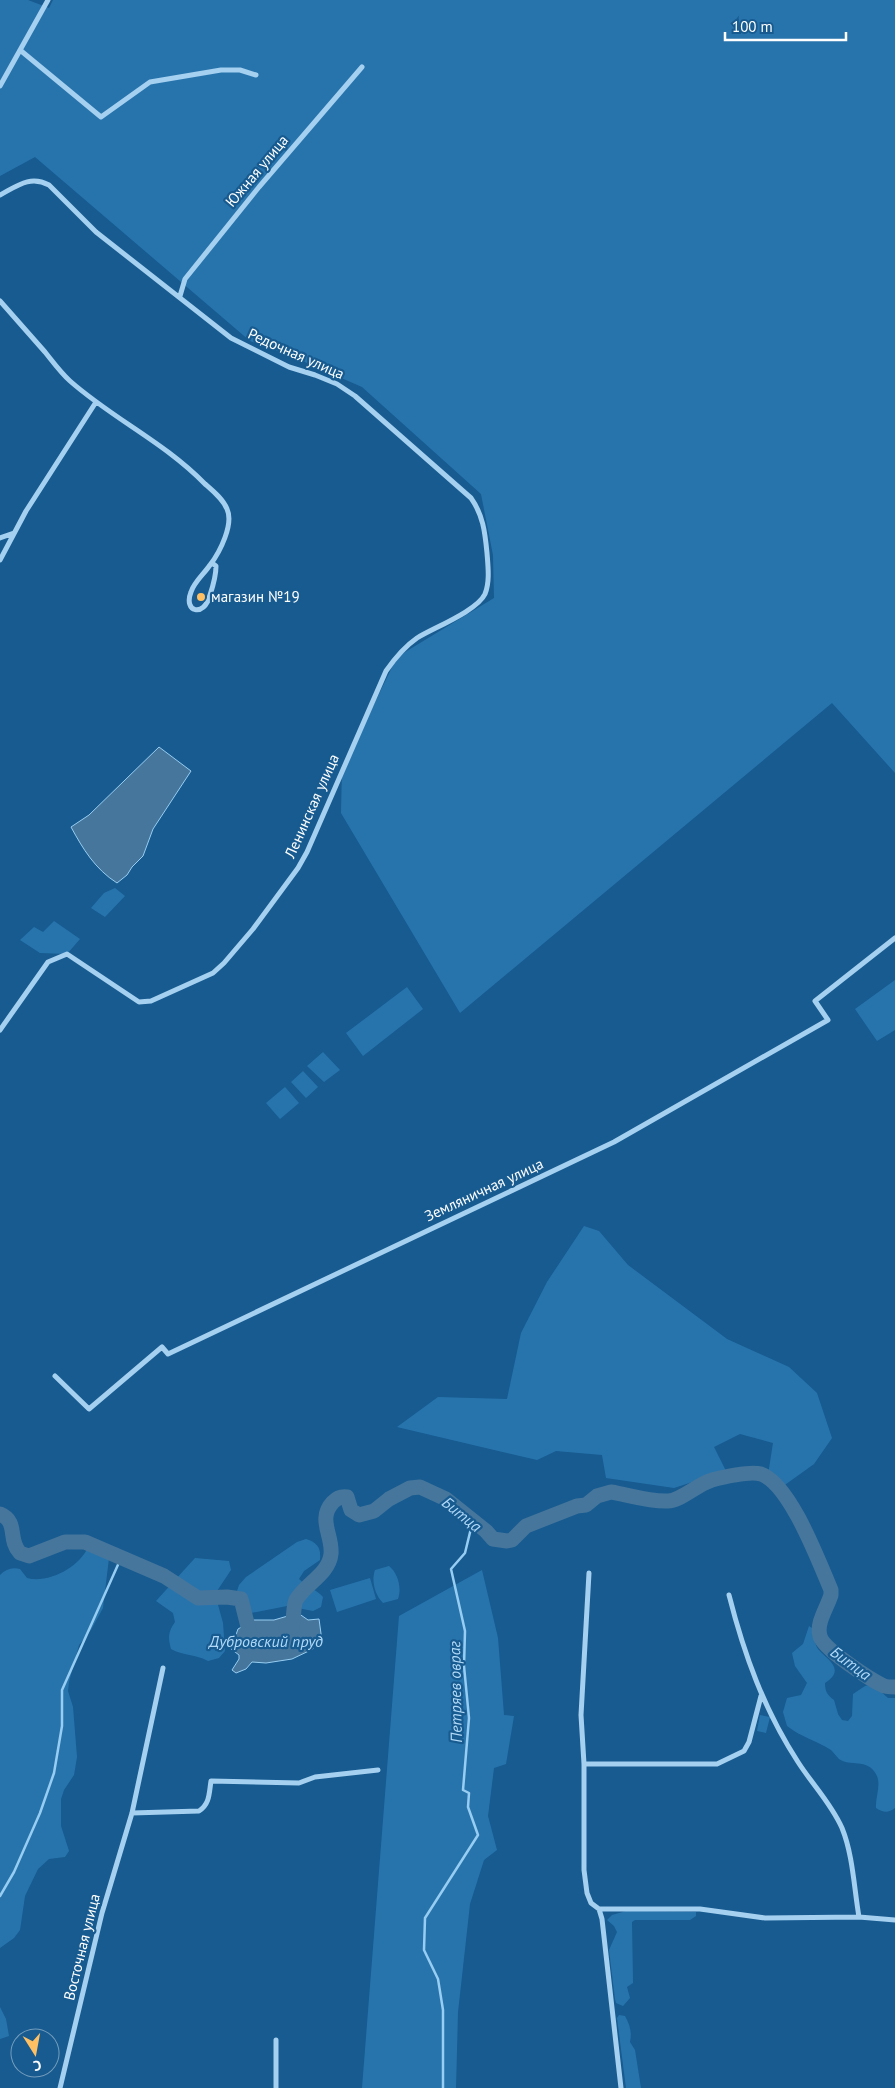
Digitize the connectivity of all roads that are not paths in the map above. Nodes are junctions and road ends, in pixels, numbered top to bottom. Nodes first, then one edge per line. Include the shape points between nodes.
1 (48, 0) edge
2 (20, 50) junction
3 (362, 67) dead end
4 (256, 75) dead end
5 (0, 86) edge
6 (0, 195) edge
7 (180, 296) junction
8 (0, 301) edge
9 (96, 402) junction
10 (14, 533) junction
11 (0, 538) edge
12 (2, 550) edge
13 (0, 560) edge
14 (212, 563) junction
15 (460, 614) joint
16 (895, 938) edge
17 (0, 1030) edge
18 (55, 1376) dead end
19 (589, 1573) dead end
20 (728, 1595) dead end
21 (163, 1668) dead end
22 (761, 1695) junction
23 (584, 1764) junction
24 (378, 1770) dead end
25 (132, 1813) junction
26 (599, 1909) junction
27 (859, 1917) junction
28 (895, 1920) edge
29 (276, 2040) dead end
30 (60, 2088) edge
31 (276, 2088) edge
32 (621, 2088) edge

1 - 2 street
2 - 4 street via 101,117 150,82 221,70 240,70
2 - 5 street
3 - 7 street, Южная улица via 191,271
6 - 7 street, Редочная улица via 28,180 39,180 48,185 96,232
7 - 15 street, Редочная улица via 231,338 289,368 330,381 355,396 471,498 485,529 488,580 484,595 477,604
8 - 9 street via 68,379
9 - 10 street
9 - 14 street via 171,452 221,499 230,521
10 - 11 street
10 - 12 street
12 - 13 street
14 - 14 street via 192,588 188,598 192,609 202,610 210,597 216,573 216,566
15 - 17 street, Ленинская улица via 417,638 399,653 386,671 307,852 224,964 213,973 151,1001 139,1002 67,954 48,962
16 - 18 street, Земляничная улица via 815,1001 828,1020 614,1142 168,1354 162,1347 89,1409
19 - 23 street via 582,1715
20 - 22 street via 741,1644
21 - 25 street, Восточная улица
22 - 23 street via 744,1751 717,1764
22 - 27 street via 798,1762 832,1808 842,1830
23 - 26 street via 584,1870 587,1893 591,1903
24 - 25 street via 315,1777 299,1783 211,1781 206,1807 199,1811
25 - 30 street, Восточная улица via 102,1913
26 - 27 street via 700,1909 765,1918
26 - 32 street
27 - 28 street
29 - 31 street

